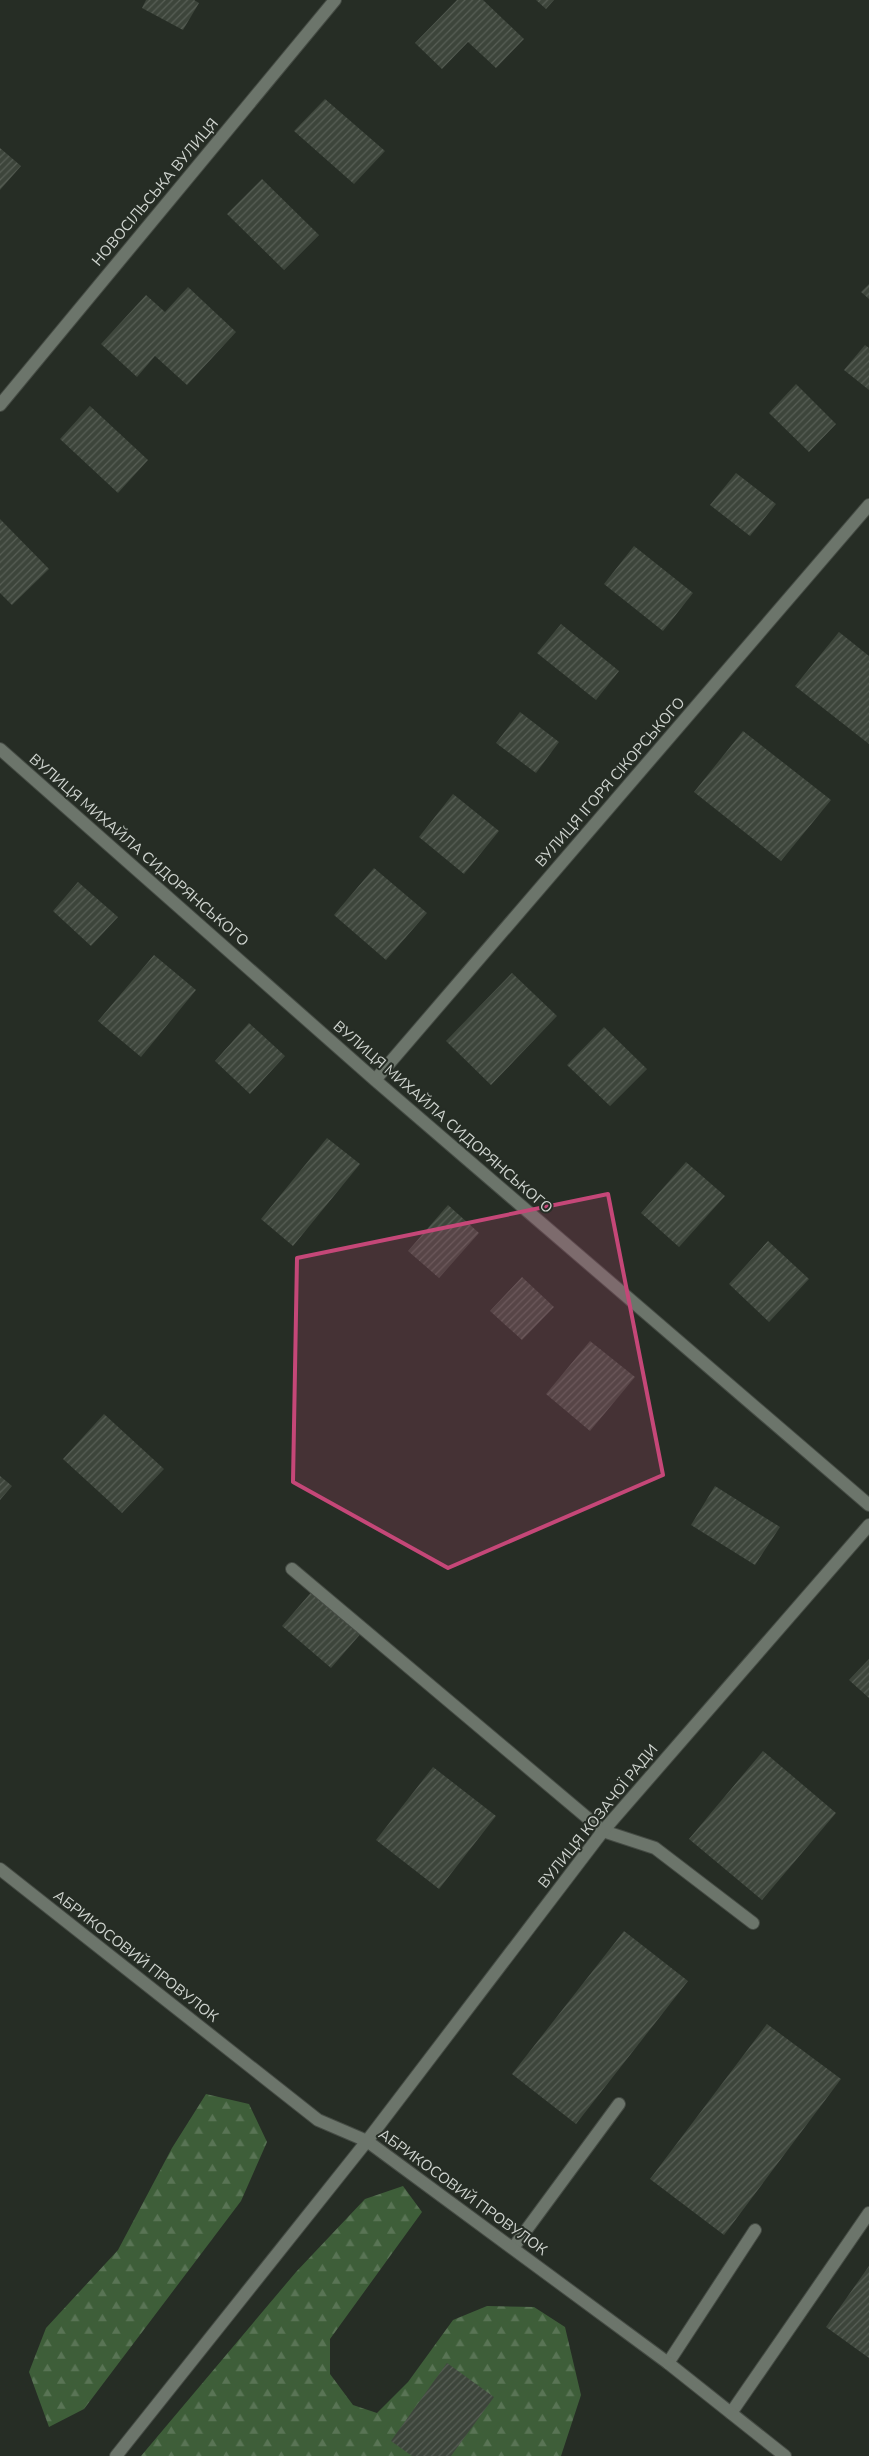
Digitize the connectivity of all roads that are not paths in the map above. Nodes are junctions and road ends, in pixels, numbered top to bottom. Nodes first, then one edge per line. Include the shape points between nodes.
1 (335, 0) edge
2 (0, 405) edge
3 (869, 505) edge
4 (0, 749) edge
5 (375, 1080) junction
6 (869, 1505) edge
7 (869, 1525) edge
8 (292, 1569) dead end
9 (603, 1831) junction
10 (0, 1869) edge
11 (752, 1923) dead end
12 (619, 2104) dead end
13 (367, 2141) junction
14 (869, 2213) edge
15 (755, 2230) dead end
16 (513, 2248) junction
17 (668, 2363) junction
18 (731, 2413) junction
19 (116, 2456) edge
20 (785, 2456) edge

1 - 2 street, НОВОСІЛЬСЬКА ВУЛИЦЯ
3 - 5 street, ВУЛИЦЯ ІГОРЯ СІКОРСЬКОГО
4 - 5 street, ВУЛИЦЯ МИХАЙЛА СИДОРЯНСЬКОГО
5 - 6 street, ВУЛИЦЯ МИХАЙЛА СИДОРЯНСЬКОГО
7 - 9 street, ВУЛИЦЯ КОЗАЧОЇ РАДИ
8 - 9 street
9 - 11 street via 655,1848
9 - 13 street, ВУЛИЦЯ КОЗАЧОЇ РАДИ
10 - 13 street, АБРИКОСОВИЙ ПРОВУЛОК via 318,2120
12 - 16 street
13 - 16 street, АБРИКОСОВИЙ ПРОВУЛОК
13 - 19 street, ВУЛИЦЯ КОЗАЧОЇ РАДИ
14 - 18 street
15 - 17 street
16 - 17 street, АБРИКОСОВИЙ ПРОВУЛОК
17 - 18 street, АБРИКОСОВИЙ ПРОВУЛОК
18 - 20 street, АБРИКОСОВИЙ ПРОВУЛОК

